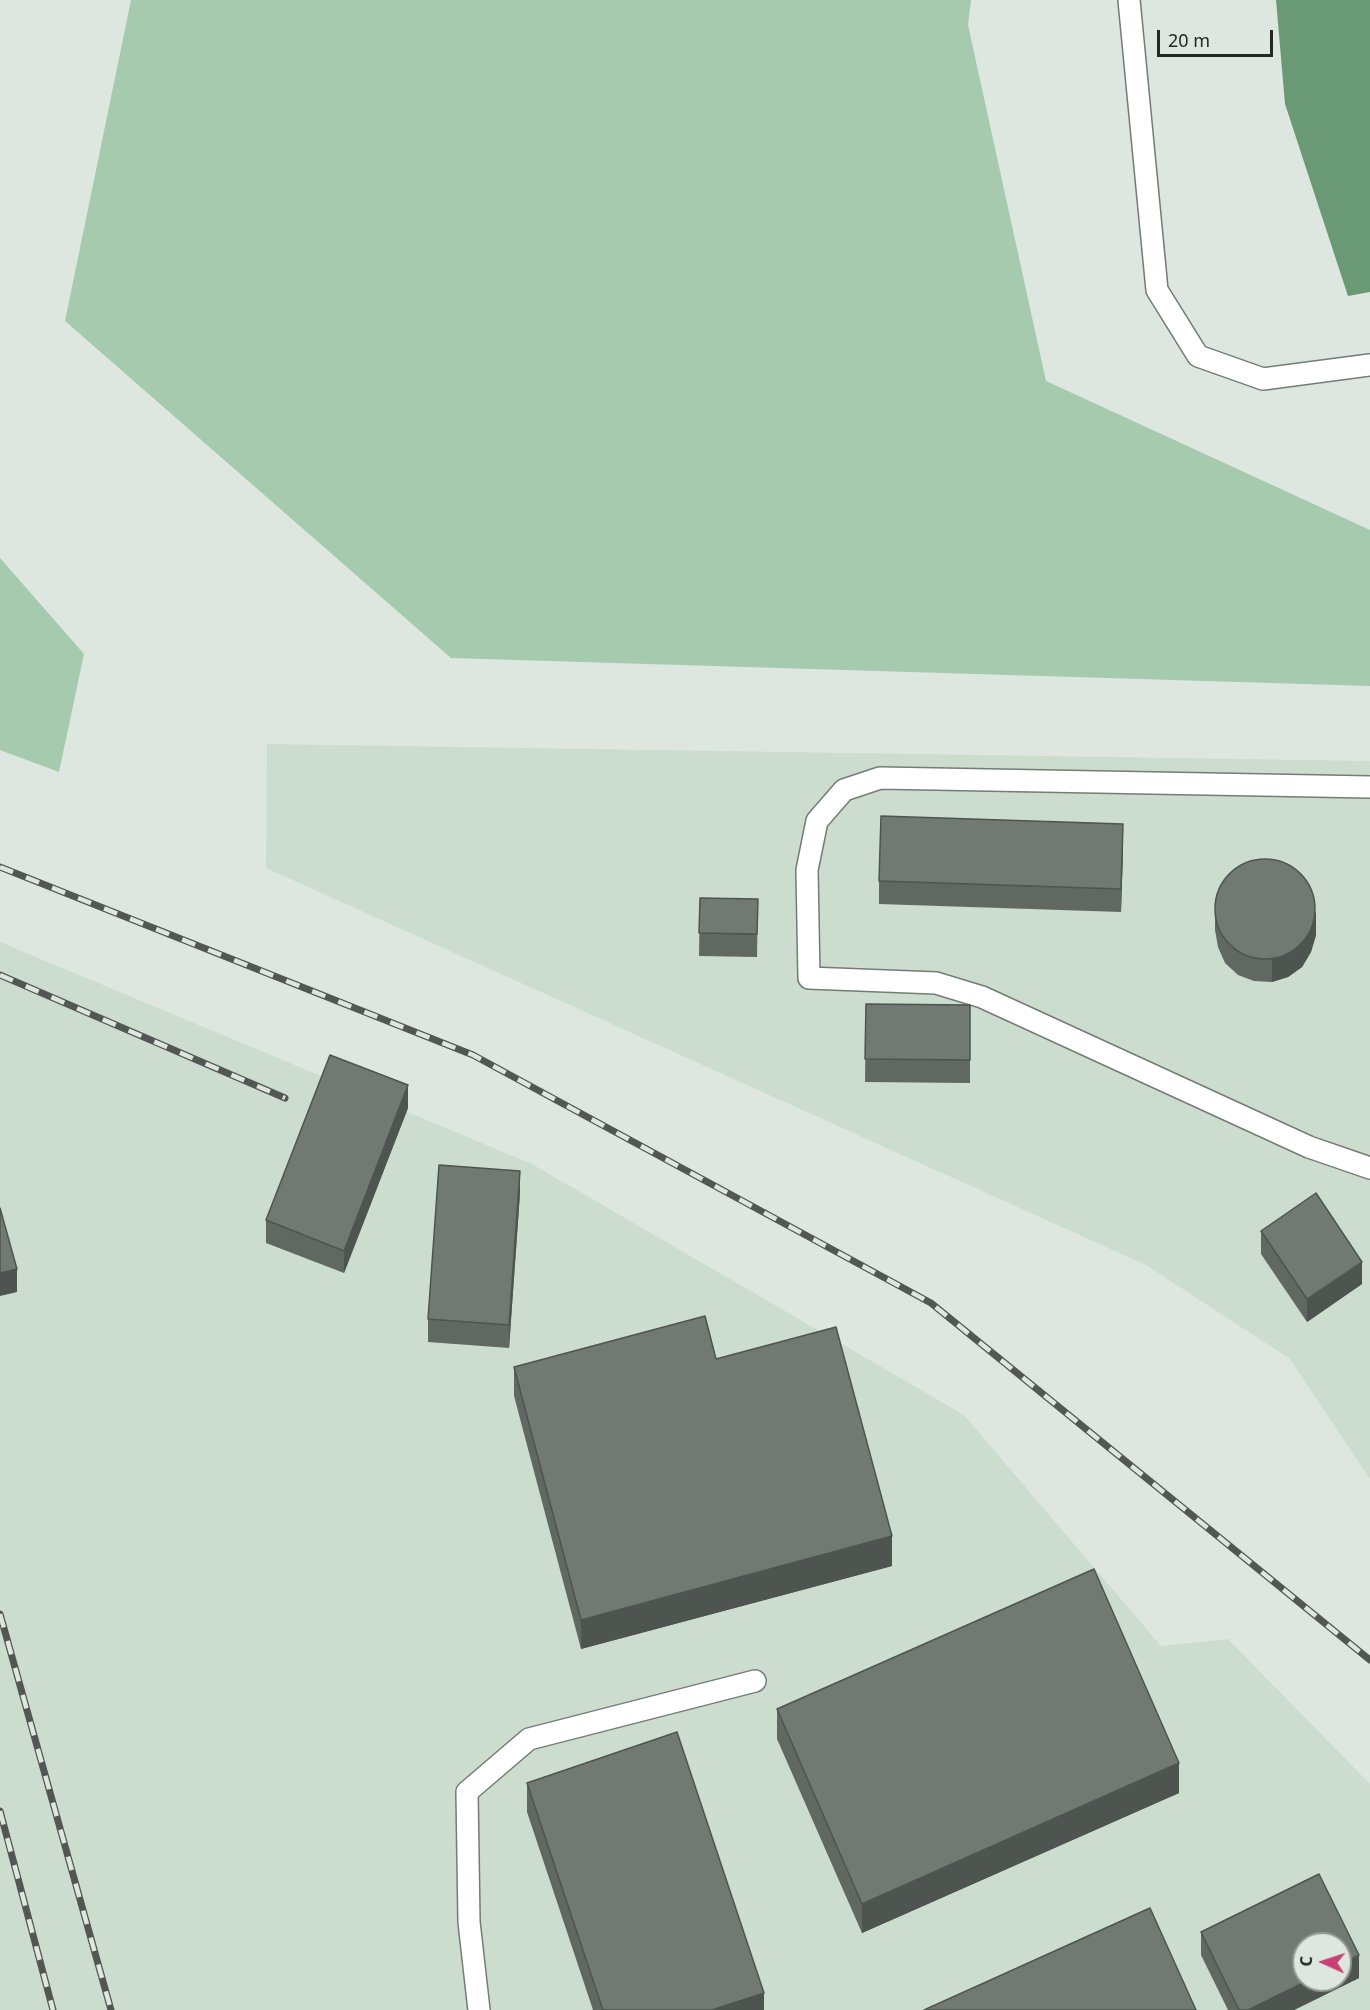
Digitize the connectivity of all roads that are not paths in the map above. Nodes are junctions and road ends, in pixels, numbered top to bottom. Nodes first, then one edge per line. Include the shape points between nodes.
1 (1129, 0) edge
2 (1370, 365) edge
3 (1370, 787) edge
4 (1370, 1168) edge
5 (754, 1681) dead end
6 (479, 2010) edge

1 - 2 lane via 1157,290 1198,357 1263,379
3 - 4 lane via 880,778 844,790 817,822 807,870 809,978 936,983 982,997 1309,1147
5 - 6 lane via 529,1739 467,1792 470,1922

